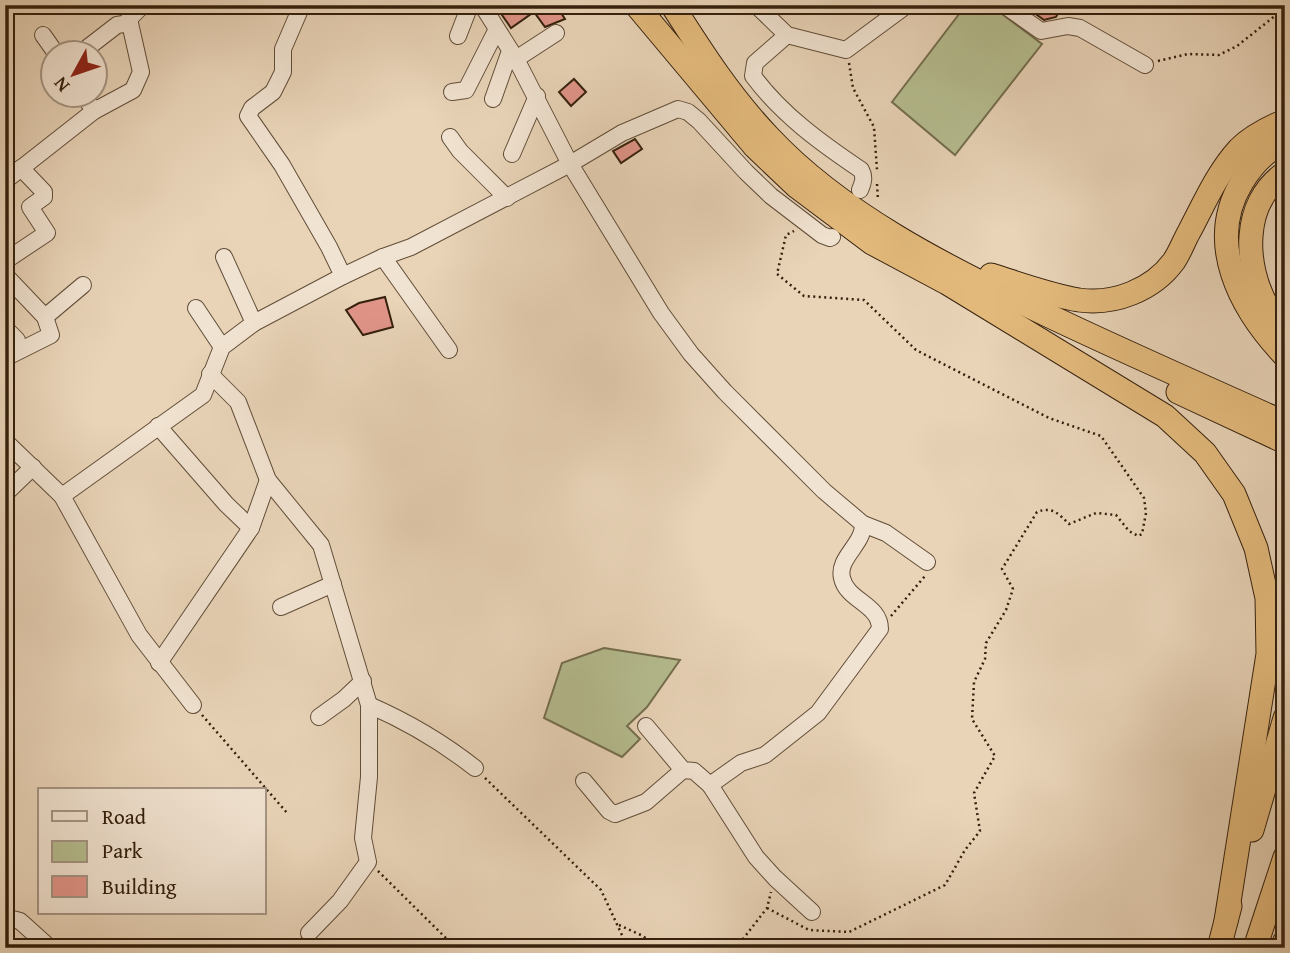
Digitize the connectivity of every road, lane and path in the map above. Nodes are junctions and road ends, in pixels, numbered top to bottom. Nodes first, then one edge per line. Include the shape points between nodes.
1 (143, 5) edge
2 (302, 5) edge
3 (470, 5) edge
4 (482, 5) edge
5 (636, 5) edge
6 (672, 5) edge
7 (756, 5) edge
8 (906, 5) edge
9 (1004, 5) edge
10 (1285, 8) edge
11 (130, 23) junction
12 (496, 31) junction
13 (556, 33) dead end
14 (43, 35) dead end
15 (787, 35) junction
16 (458, 36) dead end
17 (45, 38) edge
18 (100, 38) edge
19 (846, 50) junction
20 (513, 55) junction
21 (1145, 65) joint
22 (452, 92) dead end
23 (537, 96) junction
24 (492, 99) dead end
25 (91, 108) edge
26 (93, 111) junction
27 (1285, 121) edge
28 (450, 137) dead end
29 (1285, 142) edge
30 (512, 154) dead end
31 (570, 164) junction
32 (21, 168) junction
33 (1285, 173) edge
34 (5, 181) edge
35 (860, 190) dead end
36 (507, 198) junction
37 (878, 200) dead end
38 (796, 230) dead end
39 (832, 236) dead end
40 (224, 257) dead end
41 (383, 257) junction
42 (931, 257) junction
43 (5, 261) edge
44 (5, 275) edge
45 (343, 276) junction
46 (947, 283) junction
47 (83, 285) dead end
48 (196, 308) dead end
49 (45, 317) junction
50 (254, 323) junction
51 (5, 328) edge
52 (1285, 330) edge
53 (17, 340) dead end
54 (222, 347) junction
55 (449, 350) dead end
56 (1285, 356) edge
57 (5, 358) edge
58 (210, 374) junction
59 (1285, 423) edge
60 (158, 426) junction
61 (5, 440) edge
62 (1285, 442) edge
63 (33, 467) junction
64 (268, 480) junction
65 (5, 494) edge
66 (62, 496) junction
67 (863, 524) junction
68 (251, 528) junction
69 (927, 562) joint
70 (333, 584) junction
71 (281, 607) dead end
72 (880, 629) junction
73 (159, 663) junction
74 (363, 681) junction
75 (193, 705) joint
76 (369, 705) junction
77 (319, 717) dead end
78 (1285, 718) edge
79 (646, 726) dead end
80 (475, 768) joint
81 (683, 770) junction
82 (584, 781) dead end
83 (710, 785) junction
84 (265, 788) edge
85 (266, 789) edge
86 (288, 814) dead end
87 (1285, 857) edge
88 (368, 862) junction
89 (775, 878) junction
90 (768, 908) junction
91 (812, 912) dead end
92 (5, 917) edge
93 (1226, 921) junction
94 (618, 925) junction
95 (309, 933) dead end
96 (1285, 941) edge
97 (50, 948) edge
98 (456, 948) edge
99 (628, 948) edge
100 (658, 948) edge
101 (736, 948) edge
102 (1219, 948) edge
103 (1255, 948) edge
104 (1282, 948) edge

1 - 11 street
2 - 45 street via 283,49 283,72 273,92 251,108 248,116 282,165
3 - 16 street
4 - 12 street
5 - 46 highway via 755,147 796,186 872,243
6 - 42 highway via 725,87 770,139 814,179
7 - 15 street
8 - 19 street
9 - 21 street via 1041,31 1080,28
10 - 21 path via 1219,55 1188,54
11 - 18 street via 117,25
11 - 26 street via 141,72 138,82 123,97
12 - 20 street
12 - 22 street via 466,90
13 - 20 street
14 - 17 street
15 - 19 street
15 - 35 street via 755,63 753,76 771,99 817,140 860,170
19 - 37 path via 853,88 874,127
20 - 23 street
20 - 24 street
23 - 30 street
23 - 31 street
25 - 26 street
26 - 32 street
27 - 42 highway via 1266,128 1240,148 1216,180 1174,261 1152,283 1132,293 1110,300 1081,300
28 - 36 street
29 - 56 highway via 1252,166 1234,195 1226,229 1228,263 1238,292
31 - 36 street
31 - 39 street via 622,133 678,109 688,112 771,196 822,235
31 - 67 street via 691,354 824,491
32 - 34 street
32 - 43 street via 44,192 30,207 47,233
33 - 52 highway via 1259,202 1250,233 1252,271 1268,308
36 - 41 street
38 - 90 path via 786,235 777,274 804,296 864,300 916,350 1049,418 1101,436 1144,498 1146,513 1138,536 1116,515 1097,513 1069,524 1054,510 1037,512 1002,569 1013,589 986,643 985,659 974,682 972,719 995,756 974,793 980,831 945,884 849,932 809,930
40 - 50 street
41 - 45 street
41 - 55 street
42 - 59 highway
44 - 49 street
45 - 50 street
46 - 62 highway
46 - 93 highway via 1166,416 1205,453 1234,495 1256,548 1267,598 1268,654
47 - 49 street
48 - 54 street
49 - 57 street via 51,335
50 - 54 street
51 - 53 street
54 - 58 street
58 - 60 street via 203,395
58 - 64 street via 238,402
60 - 66 street
60 - 68 street
61 - 63 street
63 - 65 street
63 - 66 street
64 - 68 street
64 - 70 street via 321,545
66 - 73 street
67 - 69 street via 886,533
67 - 72 street via 864,533 842,568 841,578 876,614
68 - 73 street
69 - 72 path via 930,568 924,578
70 - 71 street
70 - 74 street
72 - 83 street via 818,713 765,755 741,764
73 - 75 street
74 - 76 street
74 - 77 street
75 - 84 path
76 - 80 street via 407,722
76 - 88 street via 363,838
78 - 93 highway
79 - 81 street
80 - 94 path via 601,890
81 - 82 street via 646,802 615,814
81 - 83 street via 694,771
83 - 89 street via 756,857
85 - 86 path
87 - 103 highway
88 - 95 street
88 - 98 path
89 - 90 path
89 - 91 street
90 - 101 path
92 - 97 street via 20,921
93 - 102 highway
94 - 99 path
94 - 100 path
96 - 104 highway

